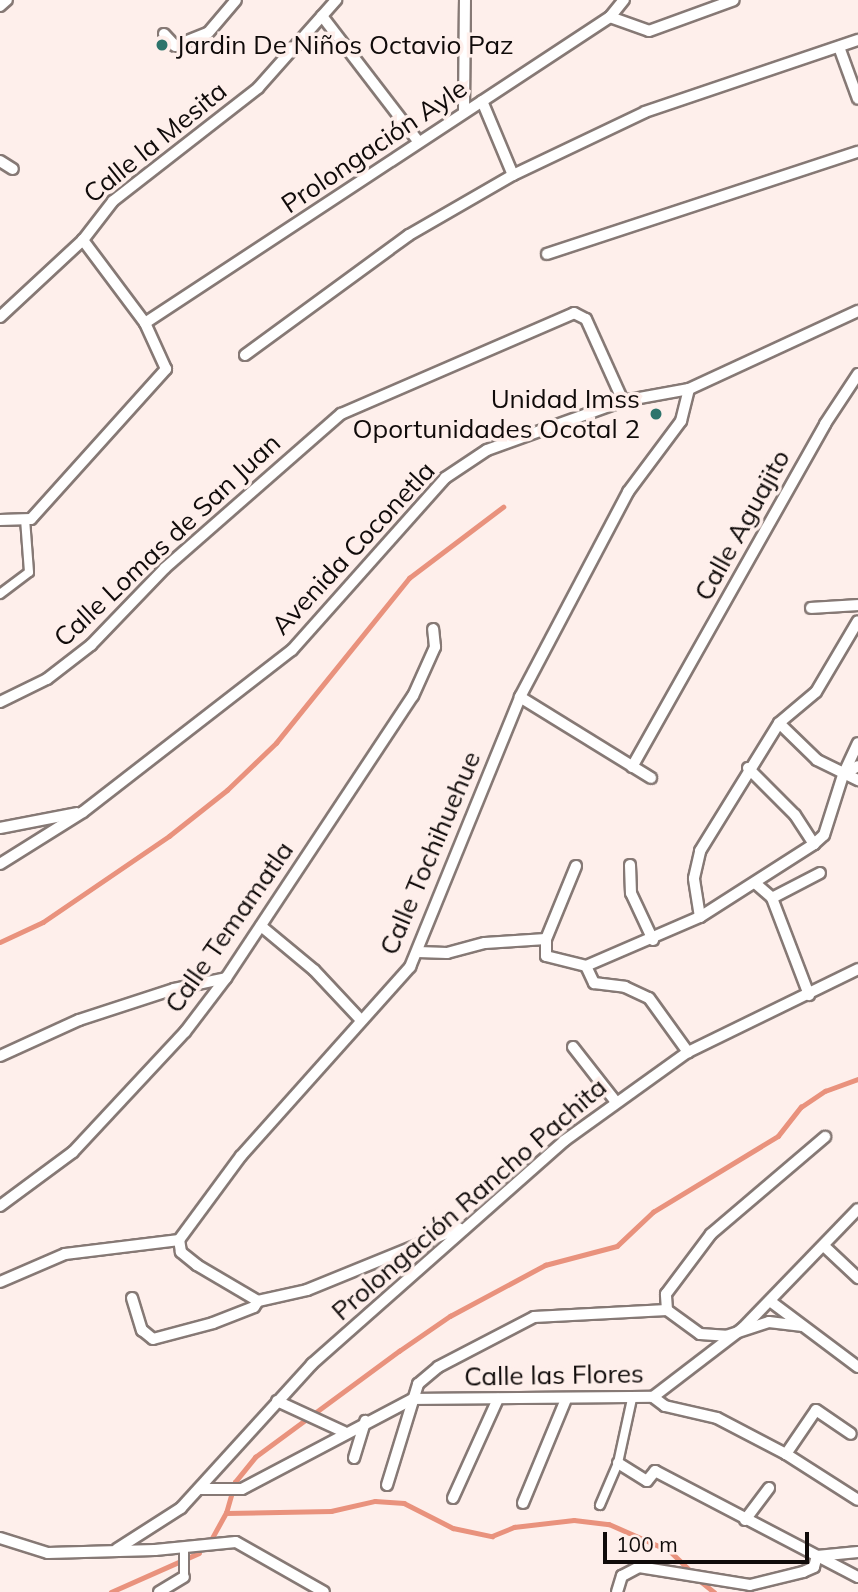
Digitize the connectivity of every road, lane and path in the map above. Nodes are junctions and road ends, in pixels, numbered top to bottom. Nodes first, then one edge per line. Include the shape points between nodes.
1 (7, 0) edge
2 (236, 0) edge
3 (336, 0) edge
4 (465, 0) edge
5 (624, 0) edge
6 (734, 0) edge
7 (0, 6) edge
8 (322, 16) junction
9 (610, 17) junction
10 (164, 34) dead end
11 (858, 40) edge
12 (839, 47) junction
13 (858, 99) edge
14 (482, 101) junction
15 (464, 111) junction
16 (418, 141) junction
17 (858, 152) edge
18 (0, 161) edge
19 (13, 169) dead end
20 (513, 174) junction
21 (83, 240) junction
22 (547, 254) dead end
23 (858, 311) edge
24 (0, 317) edge
25 (145, 323) junction
26 (245, 355) dead end
27 (858, 374) edge
28 (690, 389) junction
29 (623, 401) junction
30 (25, 519) junction
31 (0, 520) edge
32 (0, 594) edge
33 (858, 605) edge
34 (811, 608) dead end
35 (858, 621) edge
36 (433, 629) dead end
37 (520, 697) junction
38 (0, 702) edge
39 (779, 723) junction
40 (858, 743) edge
41 (858, 765) edge
42 (632, 767) junction
43 (748, 768) junction
44 (843, 775) junction
45 (651, 778) dead end
46 (858, 780) edge
47 (83, 812) junction
48 (0, 828) edge
49 (814, 844) junction
50 (0, 864) edge
51 (630, 865) dead end
52 (576, 866) dead end
53 (820, 873) dead end
54 (755, 883) junction
55 (772, 898) junction
56 (700, 917) junction
57 (261, 926) junction
58 (546, 939) junction
59 (653, 940) junction
60 (418, 952) junction
61 (586, 967) junction
62 (858, 969) edge
63 (226, 978) junction
64 (809, 995) junction
65 (361, 1020) junction
66 (573, 1047) dead end
67 (688, 1052) junction
68 (0, 1056) edge
69 (616, 1102) junction
70 (825, 1136) dead end
71 (0, 1206) edge
72 (858, 1209) edge
73 (463, 1226) junction
74 (179, 1240) junction
75 (824, 1246) junction
76 (858, 1278) edge
77 (0, 1282) edge
78 (132, 1298) dead end
79 (258, 1301) junction
80 (770, 1301) junction
81 (667, 1310) junction
82 (801, 1326) junction
83 (743, 1328) junction
84 (858, 1367) edge
85 (653, 1397) junction
86 (413, 1399) junction
87 (498, 1399) junction
88 (566, 1399) junction
89 (632, 1399) junction
90 (278, 1401) junction
91 (365, 1421) junction
92 (344, 1432) junction
93 (851, 1434) dead end
94 (786, 1454) junction
95 (354, 1458) dead end
96 (618, 1463) junction
97 (387, 1485) dead end
98 (769, 1488) dead end
99 (199, 1489) junction
100 (453, 1498) dead end
101 (858, 1500) edge
102 (523, 1503) dead end
103 (600, 1505) dead end
104 (745, 1520) junction
105 (0, 1538) edge
106 (184, 1548) junction
107 (117, 1549) junction
108 (858, 1552) edge
109 (817, 1556) junction
110 (184, 1577) joint
111 (858, 1577) edge
112 (159, 1592) edge
113 (324, 1592) edge
114 (617, 1592) edge

1 - 7 street
2 - 10 street via 208,33 175,47
3 - 8 street, Calle la Mesita
4 - 15 street
5 - 9 street, Prolongación Ayle
6 - 9 street via 649,31
8 - 16 street
8 - 21 street, Calle la Mesita via 258,88 113,201
9 - 14 street, Prolongación Ayle
11 - 12 street
12 - 13 street
12 - 20 street via 645,112
14 - 15 street, Prolongación Ayle
14 - 20 street
15 - 16 street, Prolongación Ayle
16 - 25 street, Prolongación Ayle
17 - 22 street
18 - 19 street
20 - 26 street via 409,235
21 - 24 street, Calle la Mesita
21 - 25 street
23 - 28 street, Avenida Coconetla
25 - 30 street via 166,369 56,495
27 - 42 street, Calle Aguajito via 825,424
28 - 29 street, Avenida Coconetla
28 - 37 street, Calle Tochihuehue via 681,421 628,492
29 - 38 street, Calle Lomas de San Juan via 586,319 574,313 341,414 165,568 91,645 47,679
29 - 47 street, Avenida Coconetla via 487,450 445,478 292,650
30 - 31 street
30 - 32 street via 29,572
33 - 34 street
35 - 39 street via 816,692
36 - 57 street, Calle Temamatla via 435,647 413,696
37 - 42 street
37 - 60 street, Calle Tochihuehue
39 - 43 street
39 - 44 street via 806,751
40 - 44 street
41 - 44 street
42 - 45 street
43 - 49 street via 795,815
43 - 56 street via 700,851 694,878
44 - 46 street
44 - 49 street via 824,835
47 - 48 street
47 - 50 street, Avenida Coconetla
49 - 54 street
51 - 59 street via 631,893
52 - 58 street
53 - 55 street
54 - 55 street
54 - 56 street
55 - 64 street
56 - 59 street
57 - 63 street, Calle Temamatla
57 - 65 street via 314,970
58 - 60 street via 485,943 447,953
58 - 61 street via 546,956
59 - 61 street
60 - 65 street, Calle Tochihuehue via 410,967
61 - 67 street via 594,983 625,987 649,998
62 - 64 street, Prolongación Rancho Pachita
63 - 68 street via 174,989 79,1020
63 - 71 street, Calle Temamatla via 185,1032 73,1152
64 - 67 street, Prolongación Rancho Pachita
65 - 74 street, Calle Tochihuehue via 241,1156
66 - 69 street
67 - 69 street, Prolongación Rancho Pachita
69 - 73 street, Prolongación Rancho Pachita
70 - 81 street via 711,1234 666,1294
72 - 75 street, Calle las Flores
73 - 79 street via 307,1290
73 - 90 street, Prolongación Rancho Pachita
74 - 77 street via 65,1254
74 - 79 street via 181,1252 197,1265
75 - 76 street
75 - 80 street, Calle las Flores
78 - 79 street via 142,1330 153,1339 213,1323 254,1307
80 - 82 street
80 - 83 street, Calle las Flores
81 - 83 street via 700,1334 726,1336
81 - 86 street via 534,1317 438,1367 418,1384
82 - 83 street via 769,1322
82 - 84 street
83 - 85 street, Calle las Flores
85 - 89 street, Calle las Flores
85 - 94 street via 666,1406 717,1418
86 - 87 street, Calle las Flores
86 - 91 street, Calle las Flores
86 - 97 street
87 - 88 street, Calle las Flores
87 - 100 street
88 - 89 street, Calle las Flores
88 - 102 street
89 - 96 street
90 - 92 street
90 - 99 street, Prolongación Rancho Pachita
91 - 92 street, Calle las Flores
91 - 95 street
92 - 99 street, Calle las Flores via 332,1443 263,1474 242,1489
93 - 94 street via 816,1409
94 - 101 street
96 - 103 street
96 - 104 street via 648,1481 655,1471
98 - 104 street
99 - 107 street, Prolongación Rancho Pachita via 165,1522
104 - 109 street
105 - 107 street via 48,1553
106 - 107 street
106 - 110 street
106 - 113 street via 236,1542
108 - 109 street
109 - 111 street
109 - 114 street via 814,1567 750,1585 639,1567 622,1576
110 - 112 street

